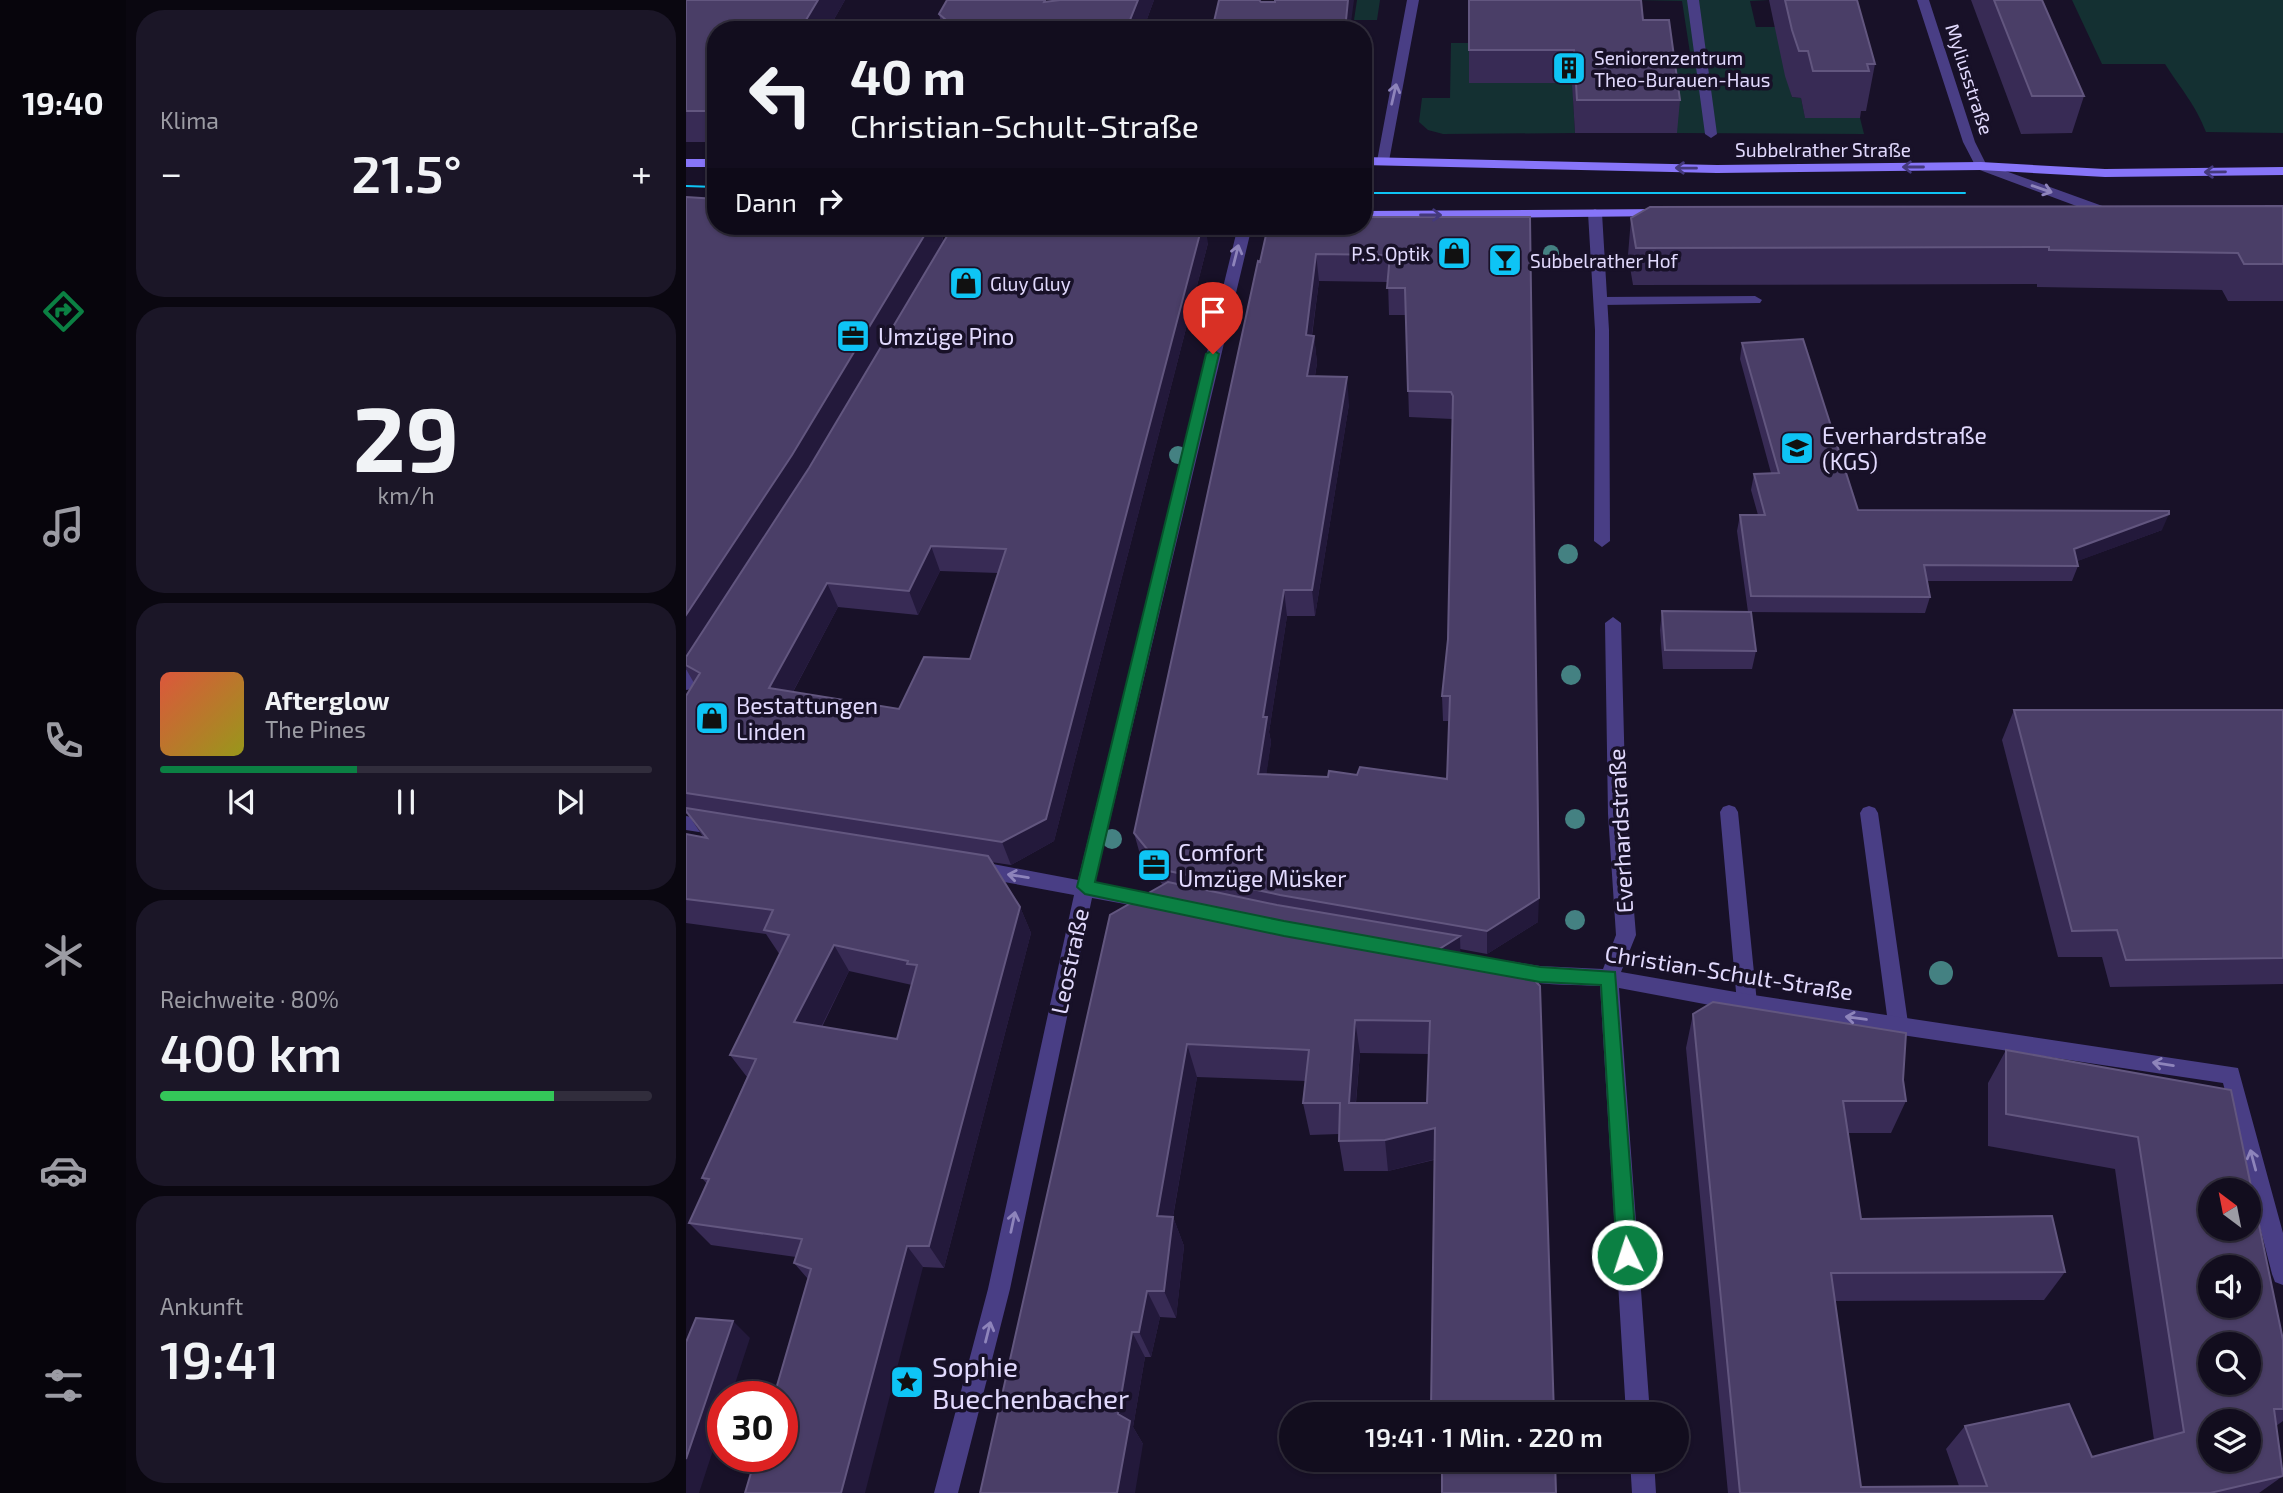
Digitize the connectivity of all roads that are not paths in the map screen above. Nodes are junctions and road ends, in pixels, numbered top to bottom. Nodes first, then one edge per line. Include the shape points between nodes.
1 (1413, 0) edge
2 (1693, 0) edge
3 (1923, 0) edge
4 (1711, 134) dead end
5 (1372, 161) edge
6 (1382, 162) junction
7 (686, 163) edge
8 (707, 163) edge
9 (1982, 166) junction
10 (2283, 171) edge
11 (2065, 211) edge
12 (2110, 211) joint
13 (1595, 213) junction
14 (1679, 213) edge
15 (1372, 215) edge
16 (1243, 235) edge
17 (1755, 300) dead end
18 (1601, 302) junction
19 (1602, 541) dead end
20 (1613, 622) dead end
21 (714, 640) edge
22 (686, 684) edge
23 (1729, 812) dead end
24 (1869, 813) dead end
25 (686, 823) edge
26 (738, 831) edge
27 (963, 867) edge
28 (1085, 887) junction
29 (1178, 906) edge
30 (1486, 965) edge
31 (1609, 978) junction
32 (1747, 1003) junction
33 (1898, 1023) junction
34 (2283, 1274) edge
35 (1637, 1402) edge
36 (1643, 1472) edge
37 (946, 1493) edge
38 (1644, 1493) edge

6 -> 1 street
2 - 4 street
3 - 9 street, Myliusstraße via 1969,142
5 - 6 main road, Subbelrather Straße
9 -> 6 main road, Subbelrather Straße via 1717,169
7 - 8 main road
10 -> 9 main road, Subbelrather Straße via 2105,173
9 -> 12 street, Myliusstraße
11 - 12 main road
13 - 14 main road
15 -> 13 main road
13 - 18 street
28 -> 16 street, Leostraße
17 - 18 street
18 - 19 street
20 - 31 street, Everhardstraße via 1617,814 1626,935
21 - 22 street
23 - 32 street
24 - 33 street
25 - 26 street
28 -> 27 street
28 - 29 street
37 -> 28 street, Leostraße via 999,1289
30 - 31 street, Christian-Schult-Straße
31 - 32 street, Christian-Schult-Straße
31 - 35 street, Everhardstraße
33 -> 32 street, Christian-Schult-Straße
34 -> 33 street, Christian-Schult-Straße via 2231,1075
36 - 38 street

